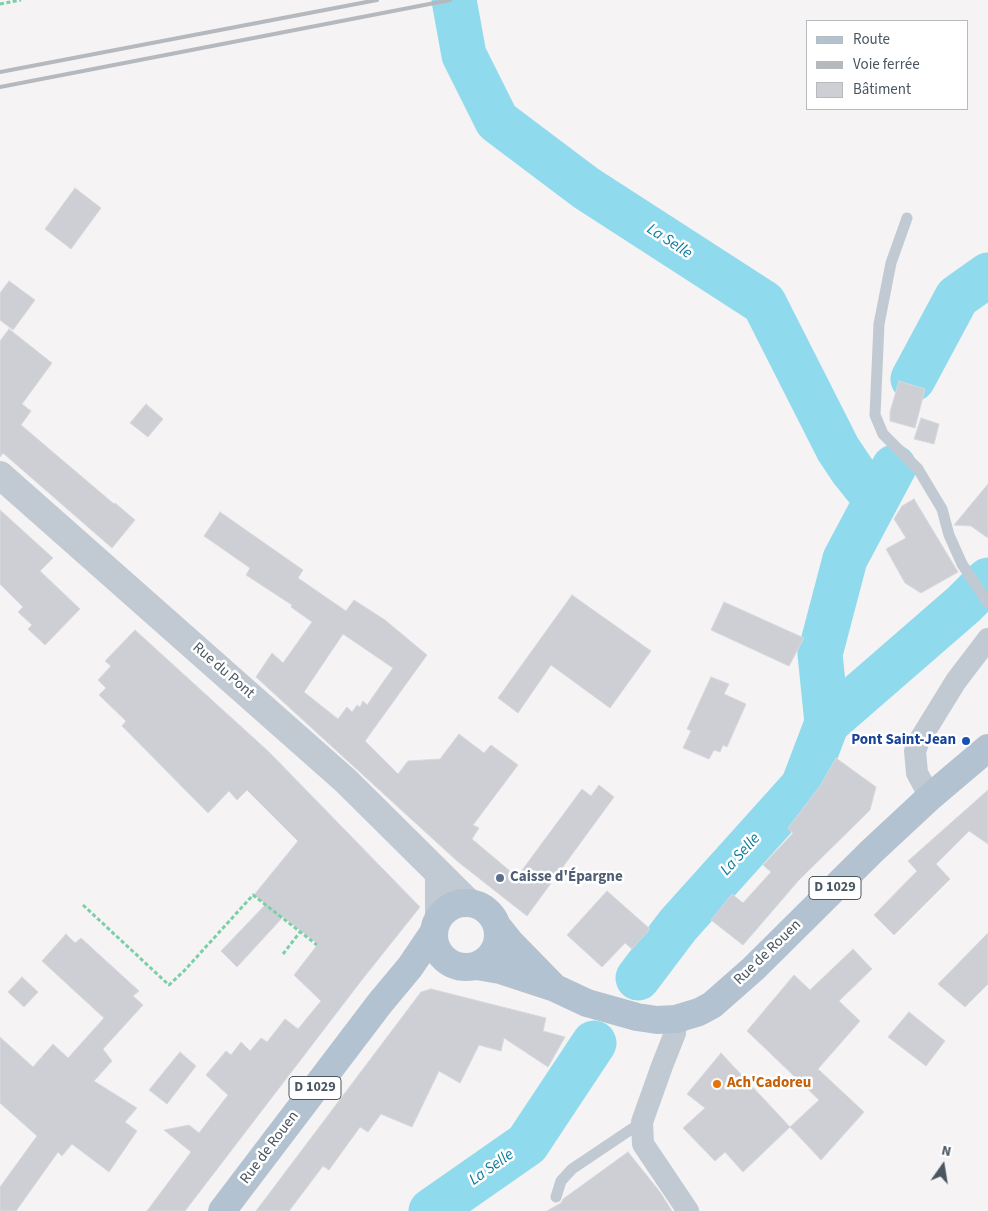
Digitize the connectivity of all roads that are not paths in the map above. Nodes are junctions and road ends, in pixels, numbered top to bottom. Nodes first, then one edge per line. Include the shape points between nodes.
1 (907, 218) dead end
2 (0, 475) edge
3 (987, 601) edge
4 (988, 639) edge
5 (988, 748) edge
6 (930, 797) junction
7 (439, 874) junction
8 (468, 902) junction
9 (436, 925) junction
10 (498, 928) junction
11 (464, 965) junction
12 (410, 967) junction
13 (555, 988) junction
14 (676, 1019) junction
15 (642, 1122) junction
16 (556, 1197) dead end
17 (222, 1211) edge
18 (688, 1211) edge

1 - 3 lane via 891,263 879,324 875,415 882,434 918,469 942,509 962,564
2 - 7 street, Rue du Pont via 346,781
4 - 6 street via 956,681 915,751 917,773
5 - 6 main road, Rue de Rouen / D 1029
6 - 14 main road, Rue de Rouen / D 1029 via 732,988 712,1005
7 - 8 street, Rue du Pont
7 - 9 street
8 - 9 main road via 447,908
8 - 10 main road via 487,910
9 - 11 main road via 435,946 441,957
9 - 12 main road, D 1029
10 - 11 main road via 497,946 492,954
10 - 13 main road, D 1029
11 - 12 main road, D 1029
11 - 13 main road, D 1029 via 500,970
12 - 17 main road, Rue de Rouen / D 1029
13 - 14 main road, Rue de Rouen / D 1029 via 611,1011 657,1020
14 - 15 street via 675,1033
15 - 16 lane via 572,1169 561,1181
15 - 18 street via 643,1144

